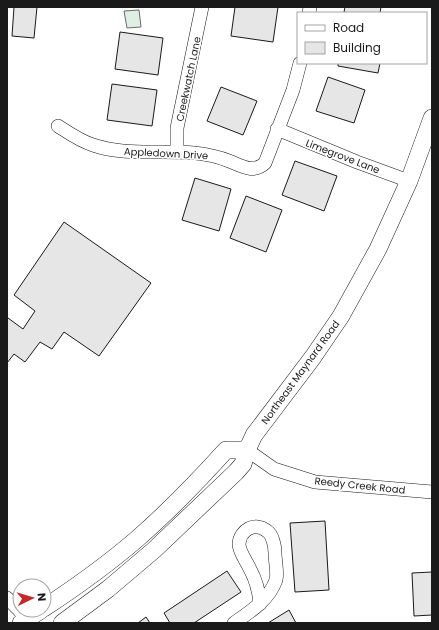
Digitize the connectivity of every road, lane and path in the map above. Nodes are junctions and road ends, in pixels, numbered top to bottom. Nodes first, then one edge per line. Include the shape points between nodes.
1 (202, 7) edge
2 (300, 64) edge
3 (432, 118) edge
4 (58, 126) dead end
5 (277, 129) junction
6 (176, 152) junction
7 (409, 181) junction
8 (247, 450) junction
9 (432, 492) edge
10 (7, 598) edge
11 (52, 603) edge
12 (260, 604) junction
13 (26, 622) edge
14 (62, 623) edge
15 (234, 623) edge

1 - 6 street, Creekwatch Lane via 177,128
2 - 5 street, Appledown Drive via 293,90
3 - 7 main road, Northeast Maynard Road
4 - 6 street, Appledown Drive via 93,145 114,150 141,153
5 - 6 street, Appledown Drive via 265,163 256,168 246,168 205,154
5 - 7 street, Limegrove Lane
7 - 8 main road, Northeast Maynard Road via 378,249 341,316 254,435
8 - 9 street, Reedy Creek Road via 274,469 315,482
8 - 11 main road via 226,450 138,539
8 - 14 main road, Northeast Maynard Road via 243,464 236,472 154,550
10 - 13 street
12 - 12 street via 276,579 275,550 271,535 258,526 248,528 241,535 239,546 260,593
12 - 15 street

